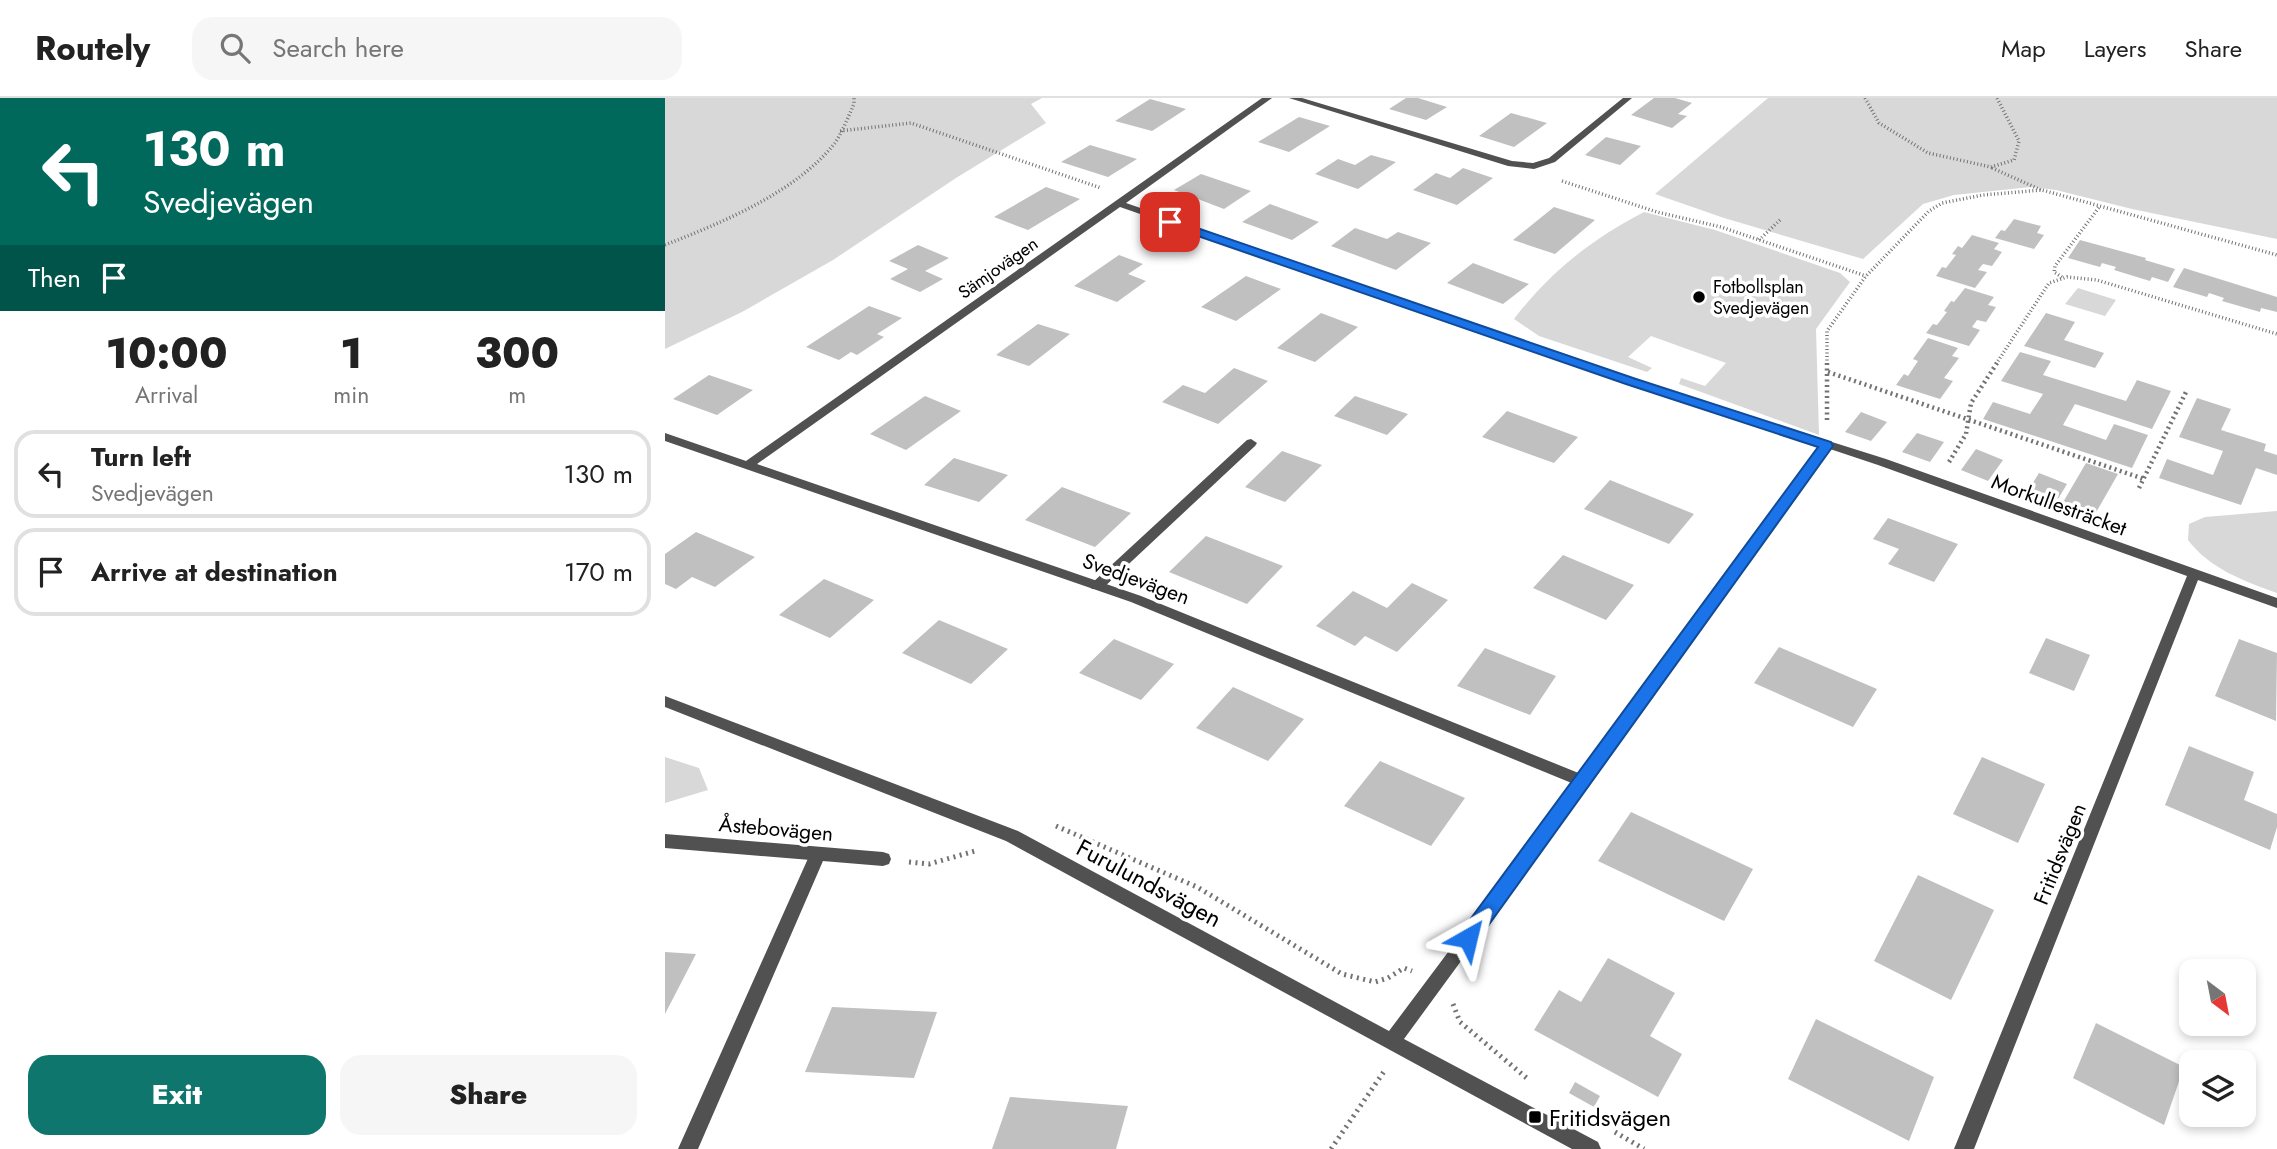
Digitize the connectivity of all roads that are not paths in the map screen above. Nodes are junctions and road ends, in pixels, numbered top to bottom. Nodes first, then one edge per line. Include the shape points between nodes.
1 (1268, 98) edge
2 (1293, 98) edge
3 (1628, 98) edge
4 (1124, 201) junction
5 (665, 437) edge
6 (1251, 443) dead end
7 (1826, 446) junction
8 (747, 466) junction
9 (2194, 574) junction
10 (1097, 586) junction
11 (2277, 603) edge
12 (665, 701) edge
13 (1584, 782) junction
14 (665, 841) edge
15 (818, 854) junction
16 (883, 859) road end
17 (1397, 1044) junction
18 (688, 1149) edge
19 (1591, 1149) edge
20 (1964, 1149) edge

1 - 4 street, Sämjovägen
2 - 3 street via 1511,164 1534,166 1552,160
4 - 7 street
4 - 8 street, Sämjovägen
5 - 8 street, Svedjevägen
6 - 10 street
7 - 9 street, Morkullesträcket
7 - 13 street
8 - 10 street, Svedjevägen
9 - 11 street, Morkullesträcket
9 - 20 street, Fritidsvägen
10 - 13 street, Svedjevägen
12 - 17 street, Furulundsvägen via 1012,836
13 - 17 street
14 - 15 street, Åstebovägen
15 - 16 street, Åstebovägen
15 - 18 street
17 - 19 street, Furulundsvägen

